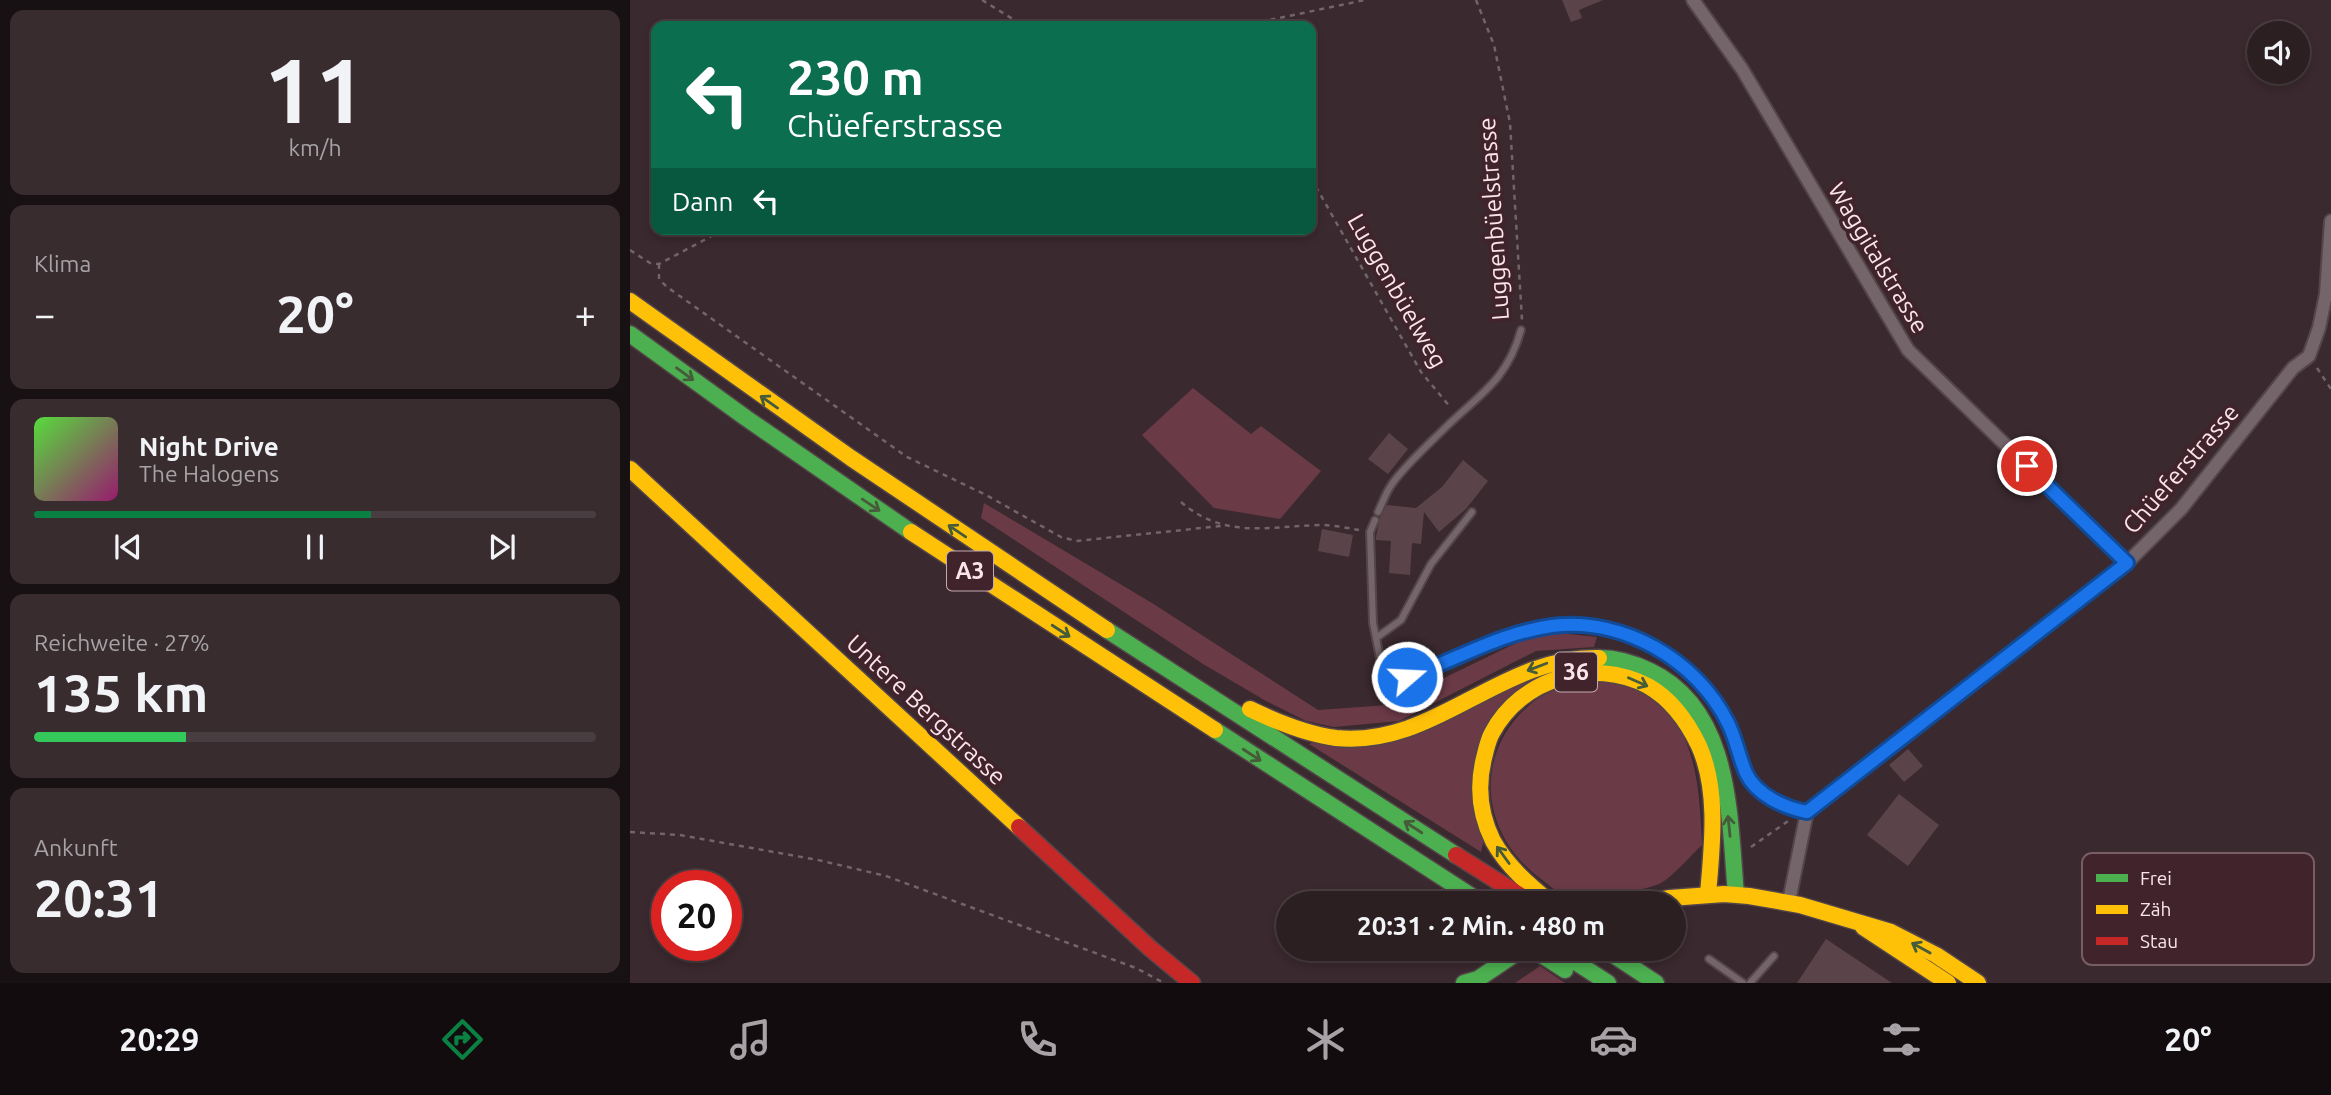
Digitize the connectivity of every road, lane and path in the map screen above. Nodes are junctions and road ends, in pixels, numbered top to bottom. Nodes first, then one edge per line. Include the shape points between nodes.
1 (982, 0) edge
2 (1366, 0) edge
3 (1476, 0) edge
4 (1693, 0) edge
5 (1016, 21) edge
6 (1265, 21) edge
7 (1316, 186) edge
8 (2331, 221) edge
9 (714, 235) edge
10 (630, 250) edge
11 (659, 264) junction
12 (630, 301) edge
13 (1521, 330) joint
14 (630, 334) edge
15 (2309, 356) junction
16 (2331, 389) edge
17 (1454, 419) junction
18 (630, 469) edge
19 (1181, 502) dead end
20 (1378, 512) dead end
21 (1472, 512) dead end
22 (1375, 520) dead end
23 (1221, 526) junction
24 (1370, 532) junction
25 (2127, 563) junction
26 (1376, 638) junction
27 (1177, 676) junction
28 (1807, 812) junction
29 (630, 832) edge
30 (1746, 848) dead end
31 (1403, 852) junction
32 (1444, 891) edge
33 (1463, 891) edge
34 (1513, 891) edge
35 (1538, 891) edge
36 (1708, 894) junction
37 (1736, 894) junction
38 (1686, 896) edge
39 (1788, 901) junction
40 (1859, 923) junction
41 (1774, 956) dead end
42 (1709, 960) dead end
43 (1504, 961) edge
44 (1550, 961) edge
45 (1574, 961) edge
46 (1623, 961) edge
47 (1472, 982) edge
48 (1164, 983) edge
49 (1192, 983) edge
50 (1582, 983) edge
51 (1608, 983) edge
52 (1656, 983) edge
53 (1743, 983) edge
54 (1750, 983) edge
55 (1948, 983) edge
56 (1978, 983) edge

1 - 5 path
2 - 6 path
3 - 13 path, Luggenbüelstrasse via 1494,45 1510,123
4 - 25 street, Waggitalstrasse via 1742,69 1908,350
7 - 17 path, Luggenbüelweg via 1411,357 1448,403
8 - 15 street, Chüeferstrasse via 2323,313
9 - 11 path
10 - 11 path
11 - 23 path via 659,279 667,287 907,457 1061,537 1076,541
27 -> 12 main road, A3 via 858,464
13 - 17 lane, Luggenbüelstrasse via 1506,369
14 -> 31 main road, A3 via 930,545
15 - 16 path
15 - 25 street, Chüeferstrasse via 2293,368 2181,509
17 - 20 lane, Luggenbüelstrasse via 1391,485
18 - 49 main road, Untere Bergstrasse
19 - 23 path via 1196,516
21 - 26 lane via 1431,564 1401,620
22 - 24 lane
23 - 24 path via 1325,525
24 - 26 lane
25 - 28 street, Chüeferstrasse
26 - 28 lane via 1382,668 1407,677 1507,635 1534,629 1577,625 1619,632 1662,650 1691,673 1728,723 1750,782 1772,799
34 -> 27 main road, A3
37 -> 27 main road via 1723,783 1708,730 1685,695 1643,666 1597,656 1563,659 1518,674 1415,726 1357,738 1326,737 1286,726
28 - 30 path
28 - 39 street
29 - 48 path via 680,835 886,876 1136,968
31 - 32 main road
31 - 33 main road, A3
35 -> 36 main road, 36 via 1492,838 1482,810 1480,769 1492,731 1516,701 1546,681 1581,672 1618,674 1644,684 1668,700 1691,730 1706,768 1712,809
36 - 37 main road
36 - 38 main road
37 - 39 main road
39 - 40 main road
40 - 55 main road
56 -> 40 main road via 1889,930
41 - 54 lane
42 - 53 lane
43 - 47 main road
44 - 50 main road
45 - 51 main road
46 - 52 main road

